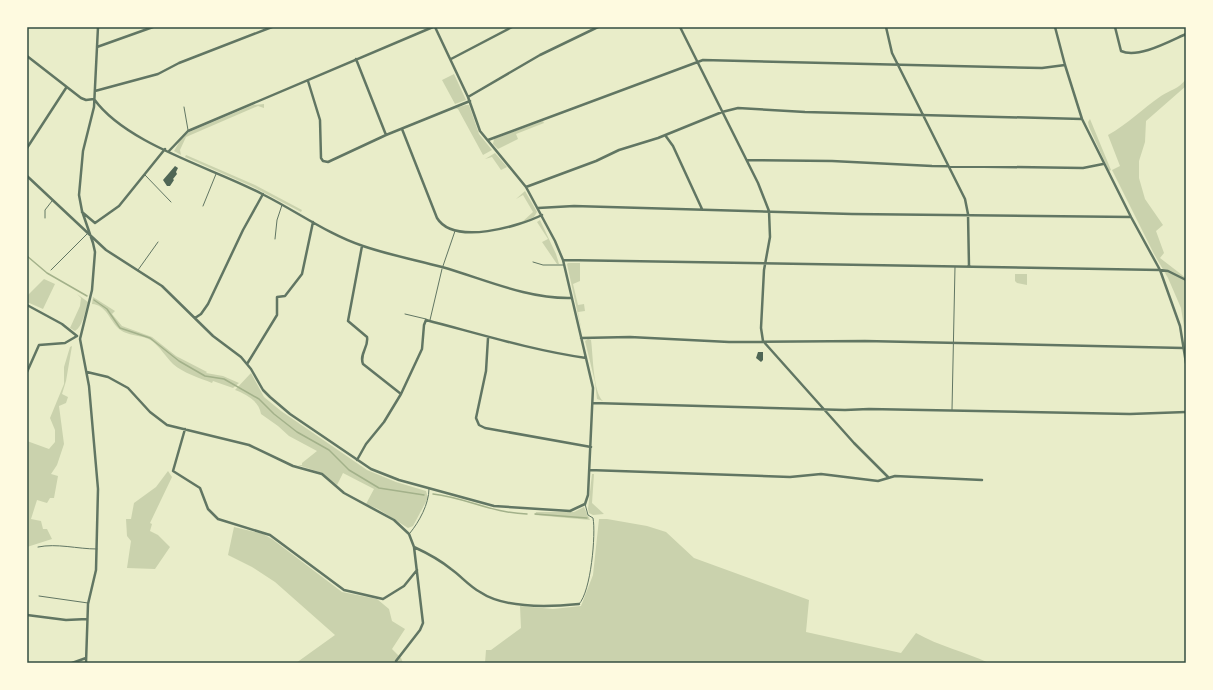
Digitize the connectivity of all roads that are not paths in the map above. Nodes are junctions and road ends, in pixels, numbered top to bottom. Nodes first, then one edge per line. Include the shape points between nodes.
1 (98, 27) edge
2 (153, 27) edge
3 (272, 27) edge
4 (434, 27) edge
5 (512, 27) edge
6 (598, 27) edge
7 (680, 27) edge
8 (886, 27) edge
9 (1055, 27) edge
10 (1115, 27) edge
11 (1186, 34) edge
12 (97, 47) junction
13 (27, 56) edge
14 (356, 59) junction
15 (451, 59) junction
16 (697, 62) junction
17 (898, 65) junction
18 (1065, 65) junction
19 (308, 81) junction
20 (66, 88) junction
21 (95, 91) junction
22 (468, 97) junction
23 (94, 99) junction
24 (470, 101) junction
25 (184, 107) dead end
26 (722, 112) junction
27 (922, 115) junction
28 (1082, 120) junction
29 (402, 129) junction
30 (188, 131) junction
31 (386, 135) junction
32 (665, 135) junction
33 (488, 140) junction
34 (27, 148) edge
35 (167, 150) junction
36 (747, 160) junction
37 (1104, 164) junction
38 (948, 166) junction
39 (216, 173) junction
40 (145, 174) junction
41 (27, 176) edge
42 (526, 187) junction
43 (263, 194) junction
44 (52, 201) junction
45 (171, 202) dead end
46 (282, 205) junction
47 (203, 206) dead end
48 (538, 208) junction
49 (702, 209) junction
50 (82, 211) junction
51 (769, 211) junction
52 (968, 214) junction
53 (542, 215) junction
54 (1131, 217) junction
55 (45, 218) dead end
56 (313, 222) junction
57 (455, 229) junction
58 (89, 234) junction
59 (275, 239) dead end
60 (158, 242) dead end
61 (362, 246) junction
62 (562, 260) junction
63 (533, 262) dead end
64 (766, 263) junction
65 (564, 265) junction
66 (969, 266) junction
67 (955, 267) junction
68 (443, 268) junction
69 (51, 270) dead end
70 (138, 270) junction
71 (1160, 270) junction
72 (1186, 280) edge
73 (571, 298) junction
74 (27, 305) edge
75 (405, 314) dead end
76 (195, 318) junction
77 (428, 320) junction
78 (77, 336) junction
79 (488, 338) junction
80 (581, 338) junction
81 (80, 339) junction
82 (763, 341) junction
83 (955, 344) junction
84 (1183, 348) junction
85 (586, 358) junction
86 (1186, 363) edge
87 (247, 364) junction
88 (27, 372) edge
89 (87, 372) junction
90 (401, 394) junction
91 (593, 403) junction
92 (822, 408) junction
93 (952, 410) junction
94 (1186, 412) edge
95 (184, 429) junction
96 (591, 447) junction
97 (357, 460) junction
98 (589, 470) junction
99 (888, 477) junction
100 (982, 480) dead end
101 (429, 489) junction
102 (585, 504) junction
103 (409, 534) junction
104 (38, 547) dead end
105 (414, 547) junction
106 (97, 549) junction
107 (417, 570) junction
108 (39, 596) dead end
109 (88, 604) junction
110 (579, 604) joint
111 (27, 615) edge
112 (87, 619) junction
113 (86, 658) junction
114 (396, 661) dead end
115 (72, 663) edge
116 (86, 663) edge

1 - 12 street
2 - 12 street
3 - 21 street via 179,63 158,74
4 - 14 street
4 - 15 street
5 - 15 street
6 - 22 street
7 - 16 street
8 - 17 street via 892,53
9 - 18 street
10 - 11 street via 1121,51 1126,53 1150,49
12 - 21 street
13 - 20 street
14 - 19 street
14 - 31 street
15 - 22 street
16 - 17 street via 711,60
16 - 26 street
16 - 33 street
17 - 18 street via 1042,68
17 - 27 street
18 - 28 street
19 - 30 street
19 - 31 street via 320,120 320,148 323,161 338,158
20 - 23 street via 86,100
20 - 34 street
21 - 23 street
22 - 24 street
23 - 35 street via 124,128
23 - 50 street via 81,166 79,195
24 - 29 street
24 - 33 street via 477,125
25 - 30 lane
26 - 27 street via 738,108
26 - 32 street
26 - 36 street
27 - 28 street
27 - 38 street
28 - 37 street
29 - 31 street
29 - 57 street via 438,218
30 - 35 street
32 - 42 street via 619,150
32 - 49 street via 673,146
33 - 42 street
35 - 39 street
35 - 40 street
36 - 38 street
36 - 51 street
37 - 38 street via 1083,168
37 - 54 street
38 - 52 street via 965,199
39 - 43 street
39 - 47 lane
40 - 45 lane
40 - 50 street via 119,206 98,222 93,222
41 - 44 street
42 - 48 street
43 - 46 street
43 - 76 street via 208,304
44 - 55 lane via 45,210
44 - 58 street
46 - 56 street
46 - 59 lane
48 - 49 street via 574,206
48 - 53 street
49 - 51 street
50 - 58 street
51 - 52 street
51 - 64 street via 770,237
52 - 54 street
52 - 66 street
53 - 57 street via 521,225 498,230 475,232
53 - 62 street
54 - 71 street
56 - 61 street
56 - 87 street via 302,274 285,296 277,297 277,315
57 - 68 lane
58 - 69 lane
58 - 70 street via 106,250
58 - 81 street via 95,252 92,290
60 - 70 lane
61 - 68 street
61 - 90 street via 348,321 367,337 368,341 362,355 363,364
62 - 64 street
62 - 65 street
63 - 65 lane via 543,265
64 - 67 street
64 - 82 street via 761,328
65 - 73 street
66 - 67 street
66 - 71 street
67 - 83 lane
68 - 73 street via 523,292
68 - 77 lane
70 - 76 street via 162,286
71 - 72 street
71 - 84 street via 1180,326
73 - 80 street
74 - 78 street via 49,316
75 - 77 lane
76 - 87 street
77 - 79 street
77 - 90 street via 424,325 422,349
78 - 81 street
78 - 88 street via 65,343 39,345
79 - 85 street
79 - 96 street via 477,422 485,428
80 - 82 street
80 - 85 street
81 - 89 street
82 - 83 street
82 - 92 street
83 - 84 street
83 - 93 lane
84 - 86 street
85 - 91 street via 593,388
87 - 97 street via 270,397 290,414
89 - 95 street via 108,377 128,388 160,421
89 - 106 street via 98,488
90 - 97 street
91 - 92 street
91 - 96 street
92 - 93 street
92 - 99 street
93 - 94 street via 1130,414
95 - 103 street via 249,445 289,464 322,474 344,493 394,520
95 - 107 street via 173,471 200,488 208,509 218,519 270,535 344,590 383,599 404,586
96 - 98 street
97 - 101 street via 386,475
98 - 99 street via 790,476 821,474 878,481
98 - 102 street
99 - 100 street
101 - 102 street via 494,506 570,511
101 - 103 lane via 428,500
102 - 110 lane via 588,515 594,521 592,557 587,589
103 - 105 street
104 - 106 lane via 49,545
105 - 107 street
105 - 110 street via 434,557 479,592 491,598 552,607
106 - 109 street via 96,570
107 - 114 street via 423,623
108 - 109 lane
109 - 112 street
111 - 112 street
112 - 113 street
113 - 115 street
113 - 116 street

